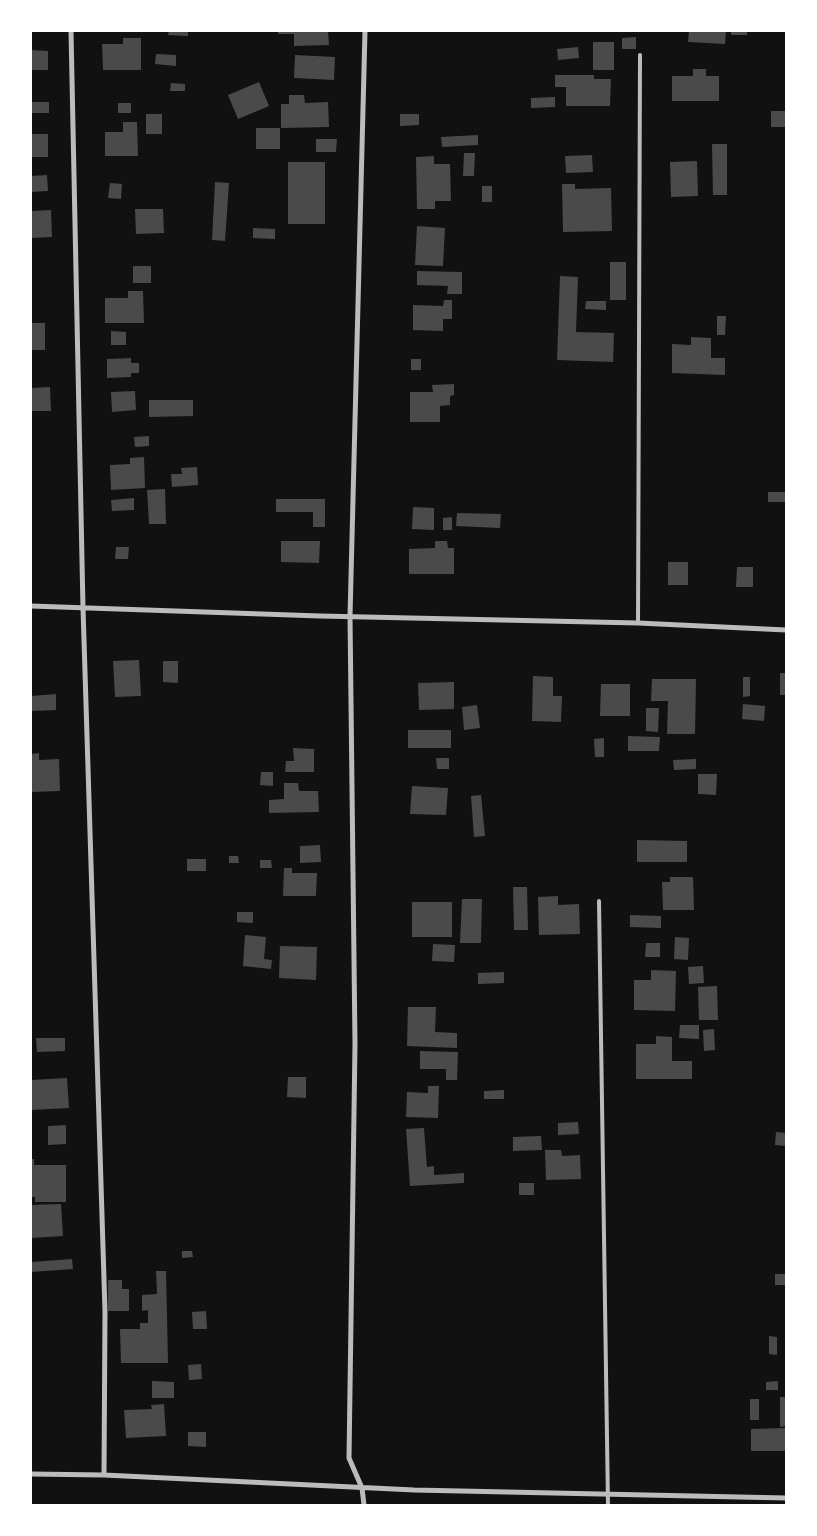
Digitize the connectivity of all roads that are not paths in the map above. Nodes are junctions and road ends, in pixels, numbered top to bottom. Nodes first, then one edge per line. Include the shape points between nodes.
1 (71, 31) edge
2 (365, 31) edge
3 (640, 55) dead end
4 (31, 606) edge
5 (83, 608) junction
6 (350, 616) junction
7 (638, 623) junction
8 (786, 630) edge
9 (599, 901) dead end
10 (31, 1474) edge
11 (104, 1475) junction
12 (362, 1488) junction
13 (607, 1494) junction
14 (786, 1498) edge
15 (364, 1505) edge
16 (608, 1505) edge

1 - 5 street
2 - 6 street
3 - 7 lane
4 - 5 street
5 - 6 street
5 - 11 street via 104,1311
6 - 7 street
6 - 12 street via 355,1044 349,1458
7 - 8 street
9 - 13 lane
10 - 11 street
11 - 12 street
12 - 13 street
12 - 15 street
13 - 14 street
13 - 16 lane

